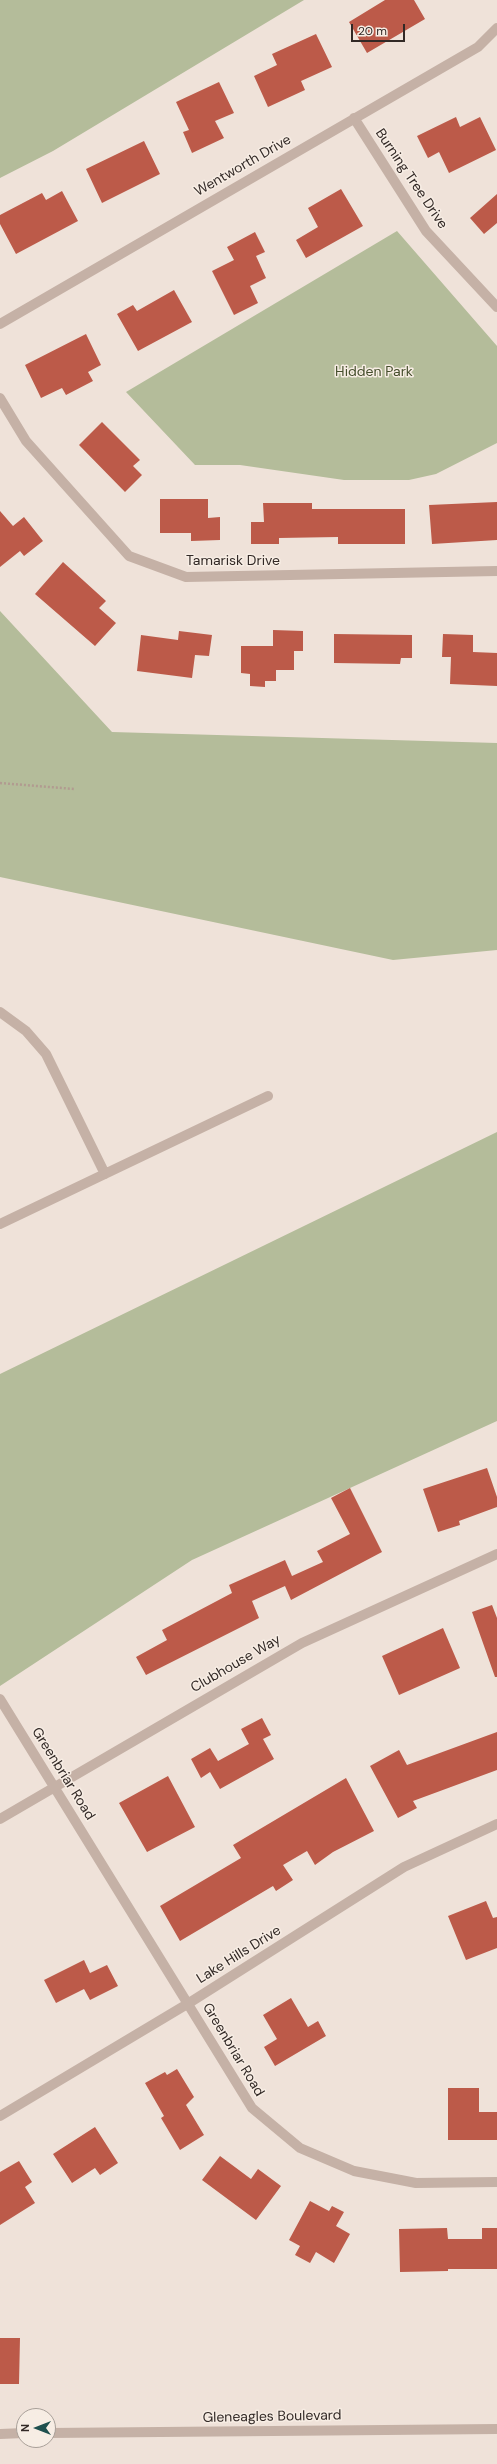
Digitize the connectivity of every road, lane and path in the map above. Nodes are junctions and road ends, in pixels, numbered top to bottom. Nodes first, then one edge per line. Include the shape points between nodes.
1 (497, 28) edge
2 (354, 118) junction
3 (497, 307) edge
4 (0, 324) edge
5 (0, 398) edge
6 (497, 571) edge
7 (0, 783) edge
8 (74, 789) dead end
9 (0, 1012) edge
10 (268, 1096) dead end
11 (105, 1174) junction
12 (0, 1224) edge
13 (497, 1554) edge
14 (0, 1699) edge
15 (54, 1786) junction
16 (0, 1819) edge
17 (497, 1824) edge
18 (189, 2003) junction
19 (0, 2116) edge
20 (497, 2182) edge
21 (497, 2429) edge
22 (16, 2433) edge
23 (56, 2433) edge
24 (0, 2434) edge

1 - 2 street, Wentworth Drive via 478,47
2 - 3 street, Burning Tree Drive via 426,231
2 - 4 street, Wentworth Drive
5 - 6 street, Tamarisk Drive via 26,441 129,556 186,577
7 - 8 path
9 - 11 street via 26,1031 46,1054
10 - 11 street
11 - 12 street
13 - 15 street, Clubhouse Way via 302,1642
14 - 15 street, Greenbriar Road
15 - 16 street, Clubhouse Way
15 - 18 street, Greenbriar Road
17 - 18 street, Lake Hills Drive via 404,1867
18 - 19 street, Lake Hills Drive
18 - 20 street, Greenbriar Road via 252,2108 300,2148 354,2171 416,2183
21 - 23 street, Gleneagles Boulevard
22 - 24 street

